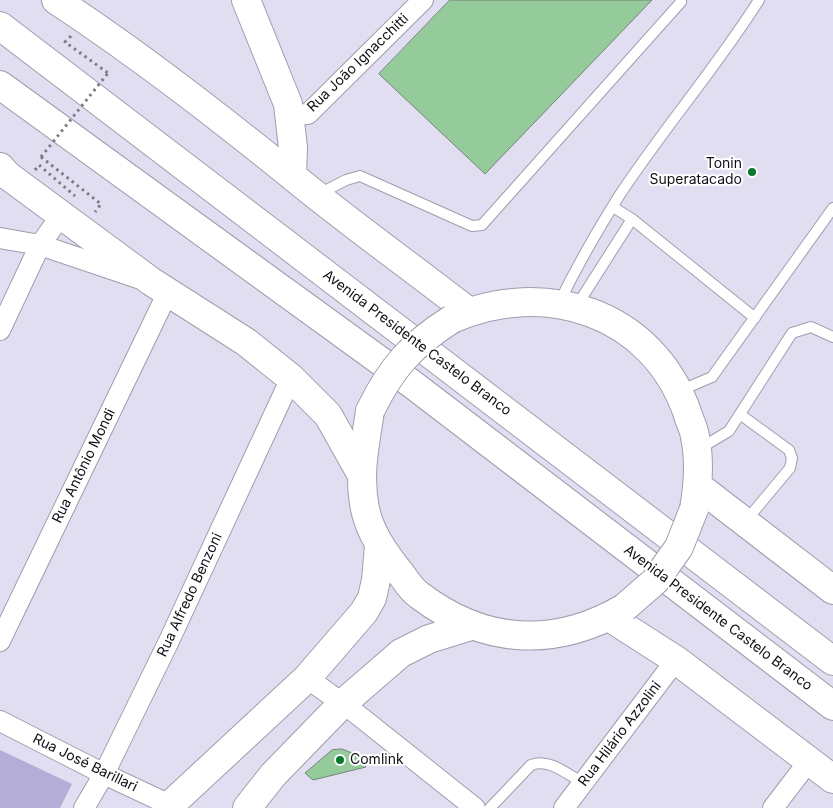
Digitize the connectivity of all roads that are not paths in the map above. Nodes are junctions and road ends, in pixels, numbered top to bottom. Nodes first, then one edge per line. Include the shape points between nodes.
1 (56, 0) edge
2 (246, 0) edge
3 (423, 0) edge
4 (759, 0) edge
5 (681, 2) dead end
6 (0, 26) edge
7 (0, 84) edge
8 (290, 114) junction
9 (248, 138) junction
10 (7, 175) edge
11 (292, 176) junction
12 (318, 195) junction
13 (77, 207) junction
14 (613, 207) junction
15 (833, 208) edge
16 (632, 219) junction
17 (0, 238) edge
18 (40, 245) junction
19 (160, 287) junction
20 (567, 305) junction
21 (460, 315) junction
22 (755, 318) junction
23 (0, 330) edge
24 (833, 337) edge
25 (291, 378) junction
26 (679, 391) junction
27 (741, 415) junction
28 (696, 450) junction
29 (360, 472) junction
30 (696, 497) junction
31 (745, 522) junction
32 (379, 546) junction
33 (833, 590) edge
34 (617, 612) junction
35 (471, 626) junction
36 (0, 641) edge
37 (676, 660) junction
38 (833, 661) edge
39 (306, 678) junction
40 (342, 704) junction
41 (833, 706) edge
42 (0, 721) edge
43 (809, 761) junction
44 (104, 774) junction
45 (833, 779) edge
46 (584, 783) junction
47 (170, 807) edge
48 (84, 808) edge
49 (247, 808) edge
50 (475, 808) edge
51 (490, 808) edge
52 (564, 808) edge
53 (773, 808) edge

1 - 9 main road
2 - 8 main road
3 - 8 street, Rua João Ignacchitti via 308,114
4 - 14 lane
5 - 12 lane via 482,225 472,226 360,176
6 - 38 main road, Avenida Presidente Castelo Branco
7 - 41 main road, Avenida Presidente Castelo Branco via 412,384
8 - 9 main road
8 - 11 main road
9 - 11 main road
10 - 13 main road
11 - 12 main road
12 - 21 main road
13 - 18 street
13 - 19 main road
14 - 16 lane
14 - 20 lane via 576,268
15 - 22 lane
16 - 20 lane
16 - 22 lane
17 - 18 street
18 - 19 street
18 - 23 street
19 - 25 main road via 246,342
19 - 36 street, Rua Antônio Mondi
20 - 21 main road via 513,301
20 - 26 main road via 608,319 636,338 660,362
21 - 29 main road, bridge via 425,336 402,358 384,383 370,411
22 - 26 lane via 712,377
24 - 27 lane via 811,328 792,333
25 - 29 main road via 328,415
25 - 44 street, Rua Alfredo Benzoni
26 - 28 main road via 696,437
27 - 28 lane via 729,431
27 - 31 lane via 789,450 792,458 790,468
28 - 30 main road
29 - 32 main road via 366,510
30 - 31 main road
30 - 34 main road, bridge via 679,547 660,574
31 - 33 main road
32 - 35 main road via 417,594
32 - 39 main road via 372,598 364,612
34 - 35 main road via 565,633 517,636
34 - 37 main road
35 - 40 main road via 401,652
37 - 43 main road
37 - 46 street, Rua Hilário Azzolini
39 - 40 street
39 - 47 main road
40 - 49 main road via 273,775
40 - 50 street
42 - 44 street, Rua José Barillari
43 - 45 main road
43 - 53 street
44 - 47 street, Rua José Barillari
44 - 48 street, Rua Alfredo Benzoni
46 - 51 lane via 538,762 531,765
46 - 52 street, Rua Hilário Azzolini

